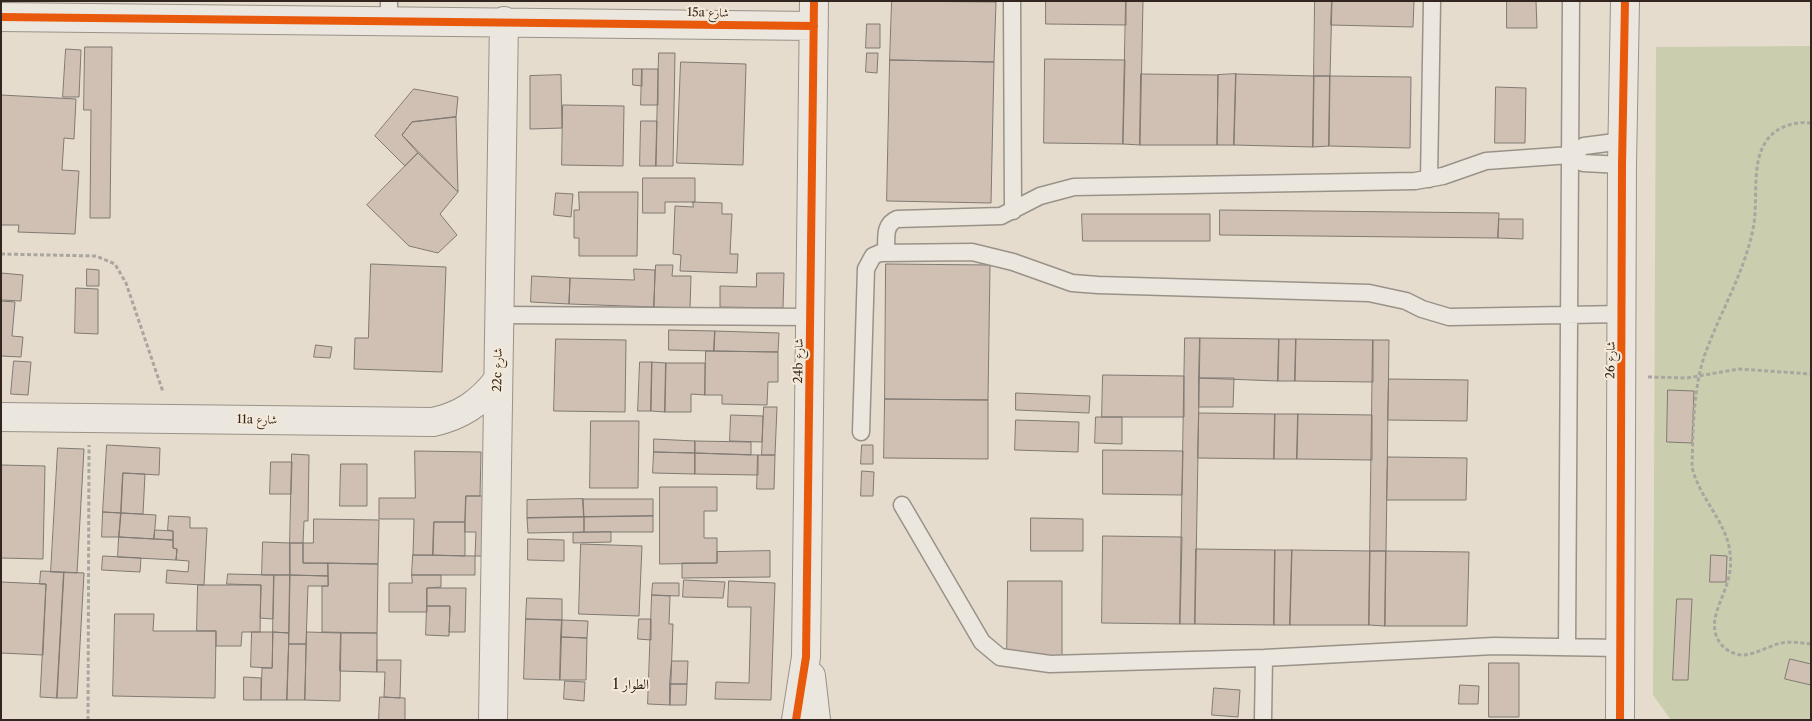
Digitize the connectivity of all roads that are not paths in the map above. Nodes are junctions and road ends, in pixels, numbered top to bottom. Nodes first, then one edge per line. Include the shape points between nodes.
1 (1012, 1) edge
2 (1432, 1) edge
3 (1571, 1) edge
4 (1625, 1) edge
5 (389, 11) edge
6 (814, 14) edge
7 (1, 17) edge
8 (504, 21) junction
9 (1622, 153) junction
10 (1570, 155) junction
11 (1429, 179) junction
12 (1013, 212) junction
13 (886, 252) junction
14 (1623, 314) junction
15 (499, 315) junction
16 (1568, 315) junction
17 (811, 317) junction
18 (498, 380) junction
19 (1, 417) edge
20 (861, 432) dead end
21 (902, 505) dead end
22 (1567, 647) junction
23 (1620, 648) junction
24 (806, 657) junction
25 (1264, 658) junction
26 (493, 720) edge
27 (796, 720) edge
28 (816, 720) edge
29 (1263, 720) edge
30 (1620, 720) edge

1 - 12 lane
2 - 11 lane
3 - 10 lane
4 - 9 street, شارع 26
5 - 7 street, 15a شارع
5 - 8 street, 15a شارع
6 - 8 street, 15a شارع
6 - 17 street, 24b شارع
8 - 15 street, 22c شارع
9 - 10 lane via 1584,146
9 - 10 lane via 1583,163
9 - 14 street, شارع 26
10 - 11 lane via 1486,161
10 - 16 lane
11 - 12 lane via 1074,187 1040,196
12 - 13 lane via 989,217 897,219 887,229
13 - 16 lane via 972,252 1013,262 1072,283 1370,293 1406,301 1422,310 1449,317
13 - 20 lane via 873,256 866,269
14 - 16 lane
14 - 23 street, شارع 26
15 - 17 lane
15 - 18 street, 22c شارع
16 - 22 lane
17 - 24 street, 24b شارع
18 - 19 street, 11a شارع via 477,404 433,422
18 - 26 street, 22c شارع
21 - 25 lane via 982,642 1000,657 1050,664
22 - 23 lane
22 - 25 lane via 1494,646
23 - 30 street, شارع 26
24 - 27 street, 24b شارع
24 - 28 street, 24b شارع
25 - 29 lane

